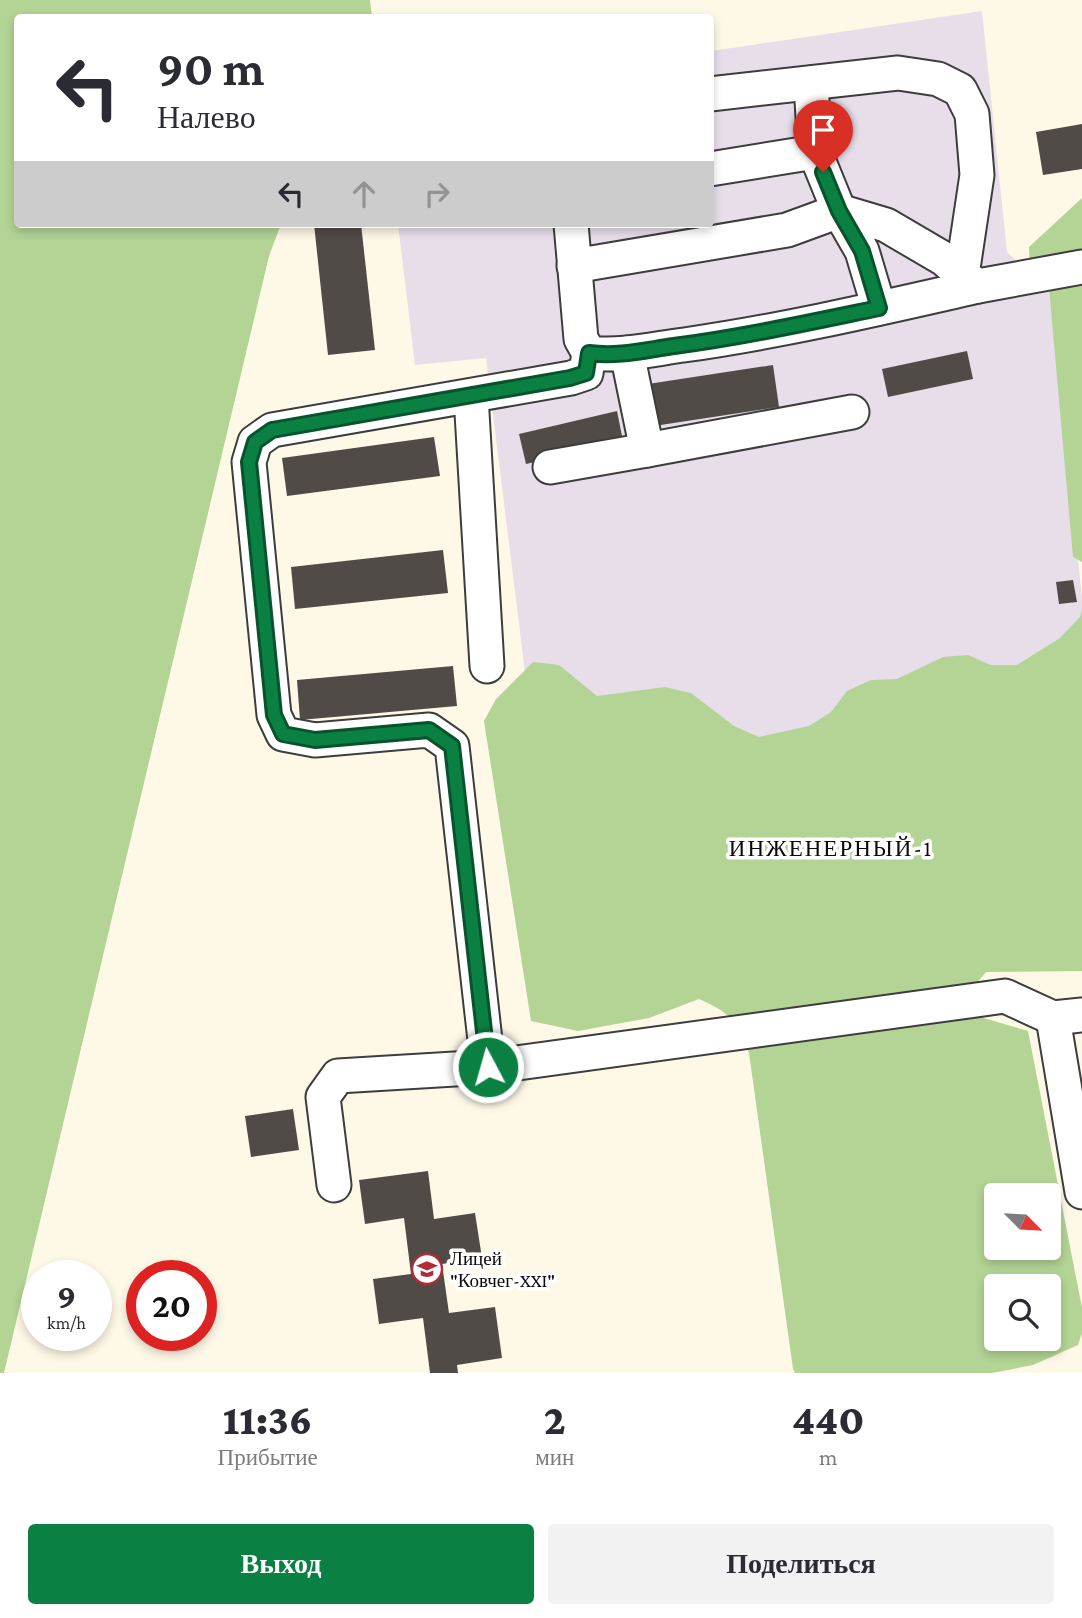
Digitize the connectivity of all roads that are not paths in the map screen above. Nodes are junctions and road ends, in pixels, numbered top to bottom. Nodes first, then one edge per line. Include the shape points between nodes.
1 (811, 83) junction
2 (714, 94) edge
3 (815, 152) junction
4 (714, 168) edge
5 (839, 211) junction
6 (571, 228) edge
7 (574, 267) junction
8 (1082, 267) edge
9 (970, 281) junction
10 (879, 308) junction
11 (589, 353) junction
12 (627, 353) junction
13 (471, 396) junction
14 (852, 412) dead end
15 (647, 450) junction
16 (550, 467) dead end
17 (488, 666) dead end
18 (1067, 1017) edge
19 (488, 1067) junction
20 (334, 1185) dead end
21 (1082, 1192) edge

1 - 2 lane
1 - 3 lane
1 - 9 lane via 898,73 938,79 960,90 972,114 977,175
3 - 4 lane
3 - 5 lane
5 - 7 lane via 787,230
5 - 9 lane via 886,225 944,259
5 - 10 lane via 862,251
6 - 7 lane
7 - 11 lane via 581,339
8 - 9 lane
9 - 10 lane
10 - 12 lane
11 - 12 lane
11 - 13 lane via 586,373
12 - 15 lane
13 - 17 lane
13 - 19 lane via 272,430 255,442 249,462 274,715 283,734 315,740 429,730 452,746
14 - 15 lane
15 - 16 lane
18 - 19 lane via 1005,996
18 - 21 lane
19 - 20 lane via 338,1076 323,1097

